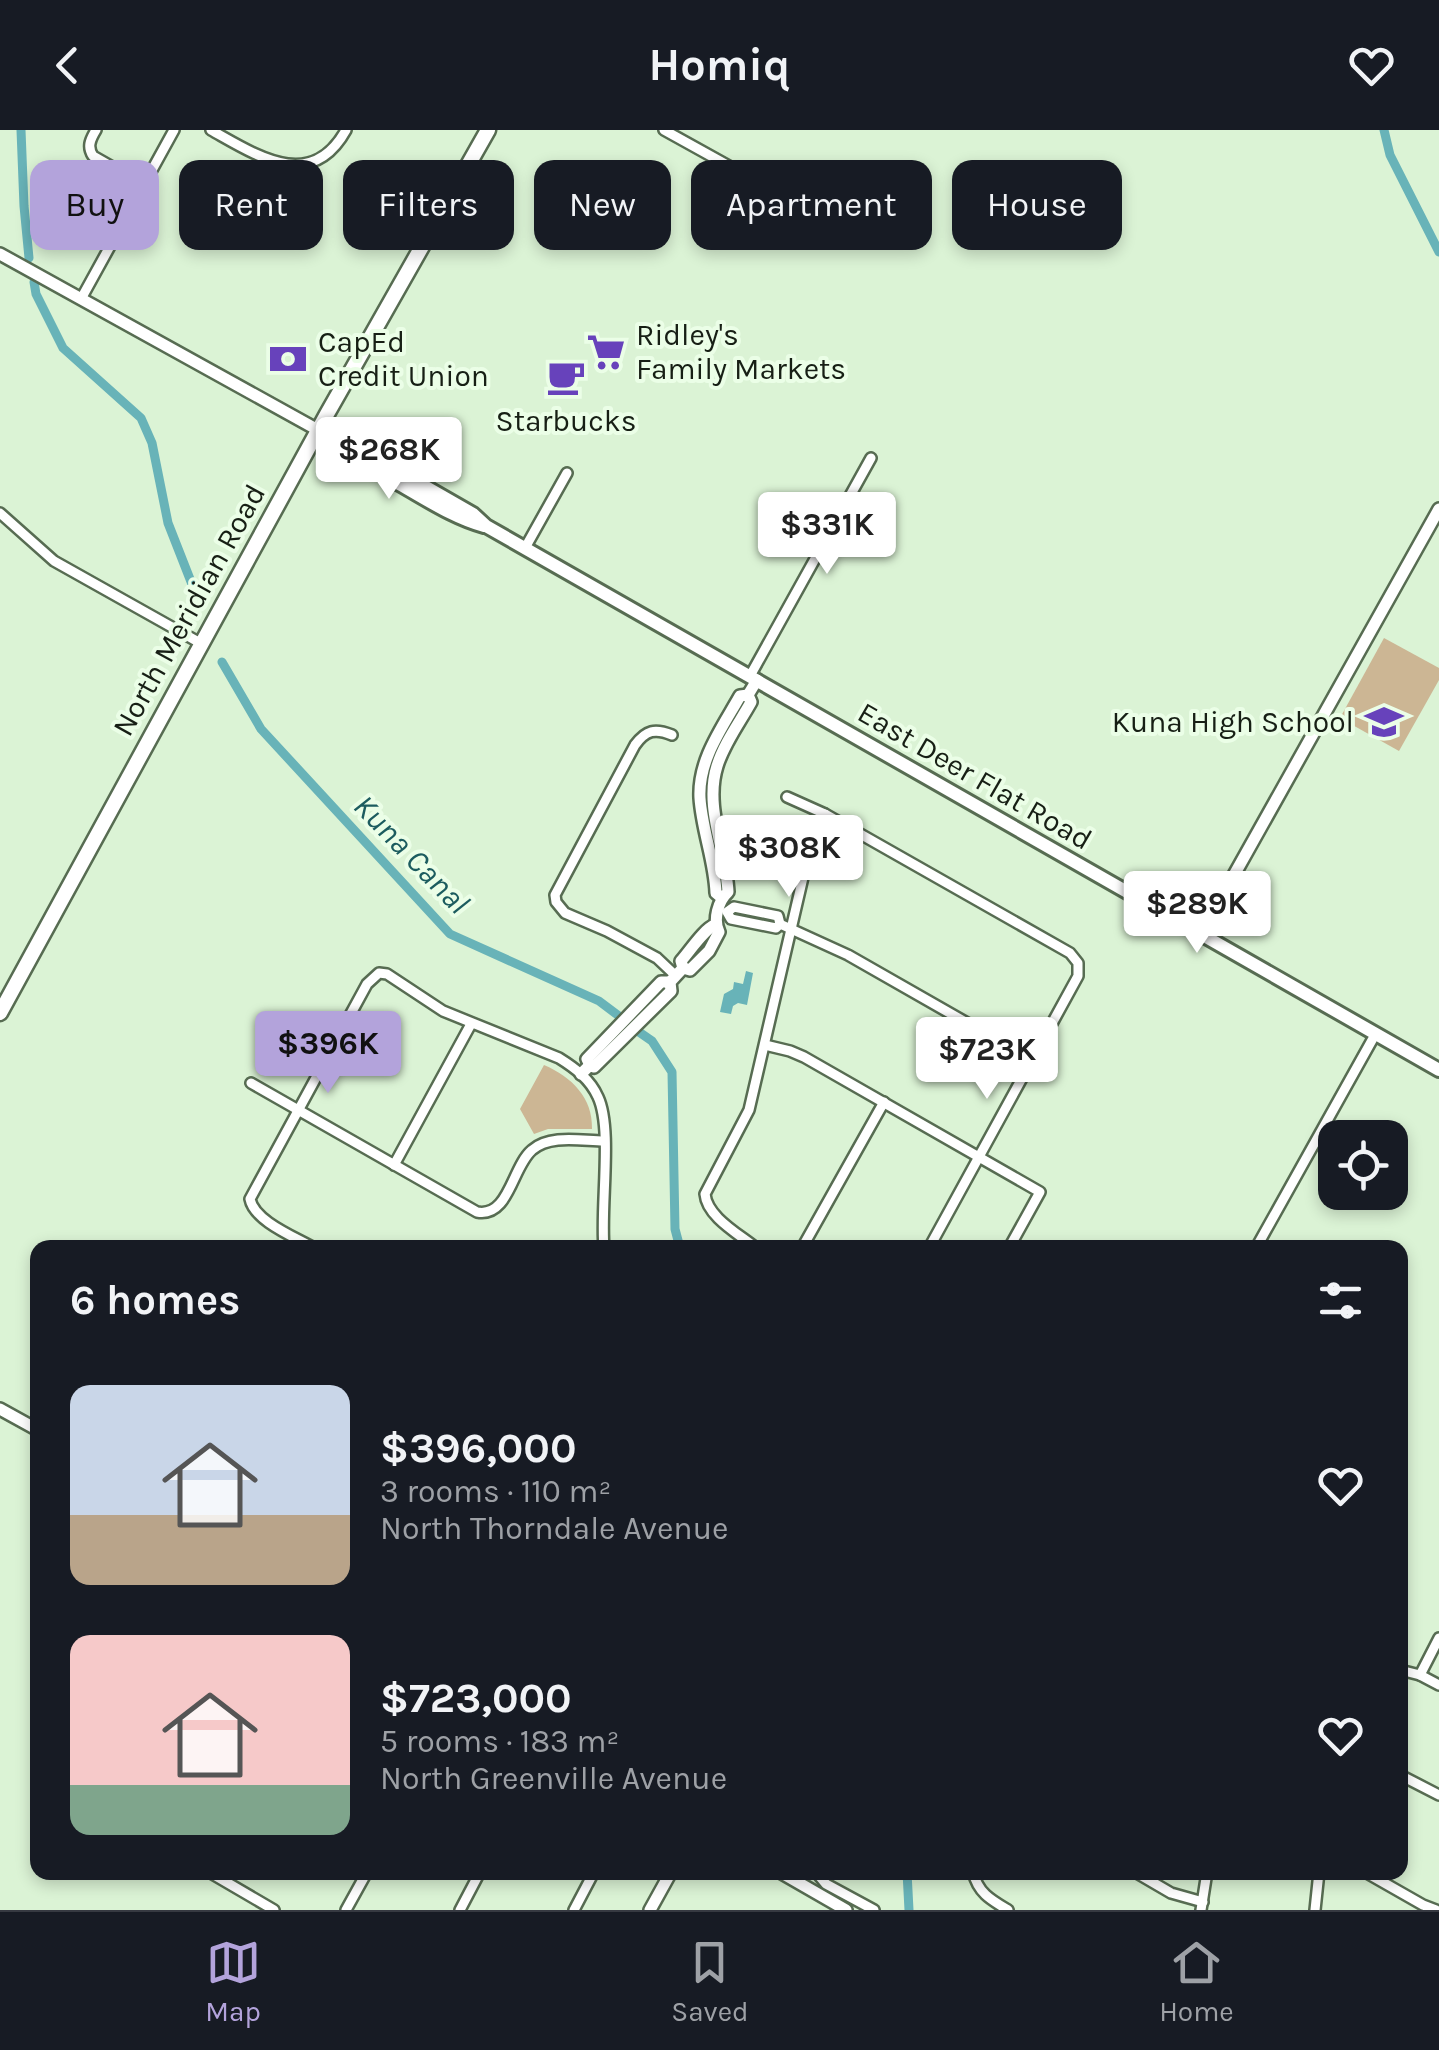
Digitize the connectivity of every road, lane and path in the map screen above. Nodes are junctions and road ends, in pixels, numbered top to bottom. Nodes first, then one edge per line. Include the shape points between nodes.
1 (96, 130) edge
2 (174, 130) edge
3 (211, 130) edge
4 (346, 130) edge
5 (488, 130) edge
6 (664, 130) edge
7 (100, 160) edge
8 (157, 160) edge
9 (718, 160) edge
10 (108, 250) edge
11 (0, 254) edge
12 (81, 299) junction
13 (318, 430) junction
14 (871, 458) dead end
15 (568, 474) dead end
16 (1439, 509) edge
17 (0, 513) edge
18 (525, 548) junction
19 (202, 644) junction
20 (753, 678) junction
21 (672, 735) dead end
22 (787, 798) dead end
23 (825, 814) junction
24 (723, 906) junction
25 (786, 926) junction
26 (1201, 934) junction
27 (676, 975) junction
28 (0, 1013) edge
29 (471, 1024) junction
30 (1376, 1033) junction
31 (765, 1046) junction
32 (1032, 1060) junction
33 (586, 1069) junction
34 (1439, 1070) edge
35 (251, 1083) dead end
36 (884, 1102) junction
37 (297, 1110) junction
38 (604, 1141) junction
39 (979, 1157) junction
40 (394, 1165) junction
41 (300, 1240) edge
42 (604, 1240) edge
43 (746, 1240) edge
44 (806, 1240) edge
45 (934, 1240) edge
46 (1013, 1240) edge
47 (1260, 1240) edge
48 (0, 1408) edge
49 (30, 1425) edge
50 (1439, 1638) edge
51 (1408, 1672) edge
52 (1420, 1674) junction
53 (1439, 1685) edge
54 (1408, 1778) edge
55 (1439, 1795) edge
56 (223, 1880) edge
57 (363, 1880) edge
58 (476, 1880) edge
59 (590, 1880) edge
60 (667, 1880) edge
61 (794, 1880) edge
62 (823, 1880) edge
63 (975, 1880) edge
64 (1149, 1880) edge
65 (1206, 1880) edge
66 (1317, 1880) edge
67 (1379, 1880) edge
68 (1202, 1906) edge
69 (274, 1910) edge
70 (346, 1910) edge
71 (460, 1910) edge
72 (574, 1910) edge
73 (650, 1910) edge
74 (846, 1910) edge
75 (874, 1910) edge
76 (1008, 1910) edge
77 (1315, 1910) edge
78 (1436, 1910) edge

1 - 7 street via 89,150
2 - 8 street
3 - 4 street via 283,165 326,154
5 - 13 main road, North Meridian Road
6 - 9 street
10 - 12 street
11 - 12 street, East Deer Flat Road
12 - 13 street, East Deer Flat Road
13 - 18 main road, East Deer Flat Road
13 - 19 main road, North Meridian Road
14 - 20 street
15 - 18 street
16 - 26 street
17 - 19 street via 54,561
18 - 20 main road, East Deer Flat Road
19 - 28 main road, North Meridian Road
20 - 24 street via 714,742 701,780
20 - 26 main road, East Deer Flat Road
21 - 27 street via 660,730 642,736 556,888 556,902
22 - 23 street
23 - 25 street
23 - 32 street via 1070,953 1078,976
24 - 25 street via 731,919
24 - 27 street
25 - 31 street
25 - 32 street
26 - 30 main road, East Deer Flat Road
27 - 33 street via 661,982 587,1059
29 - 33 street
29 - 37 street via 379,974 367,984
29 - 40 street
30 - 34 main road, East Deer Flat Road
30 - 47 street
31 - 36 street via 797,1054
31 - 43 street via 749,1110 704,1199
32 - 39 street
33 - 38 street via 600,1099
35 - 37 street
36 - 39 street
36 - 44 street
37 - 40 street
37 - 41 street via 250,1205
38 - 40 street via 558,1140 533,1149 491,1214
38 - 42 street
39 - 45 street
39 - 46 street via 1040,1192
48 - 49 street
50 - 52 street
51 - 52 street
52 - 53 street
54 - 55 street
56 - 69 street
57 - 70 street
58 - 71 street
59 - 72 street
60 - 73 street
61 - 74 street
62 - 75 street
63 - 76 street
64 - 68 street
65 - 68 street
66 - 77 street
67 - 78 street

